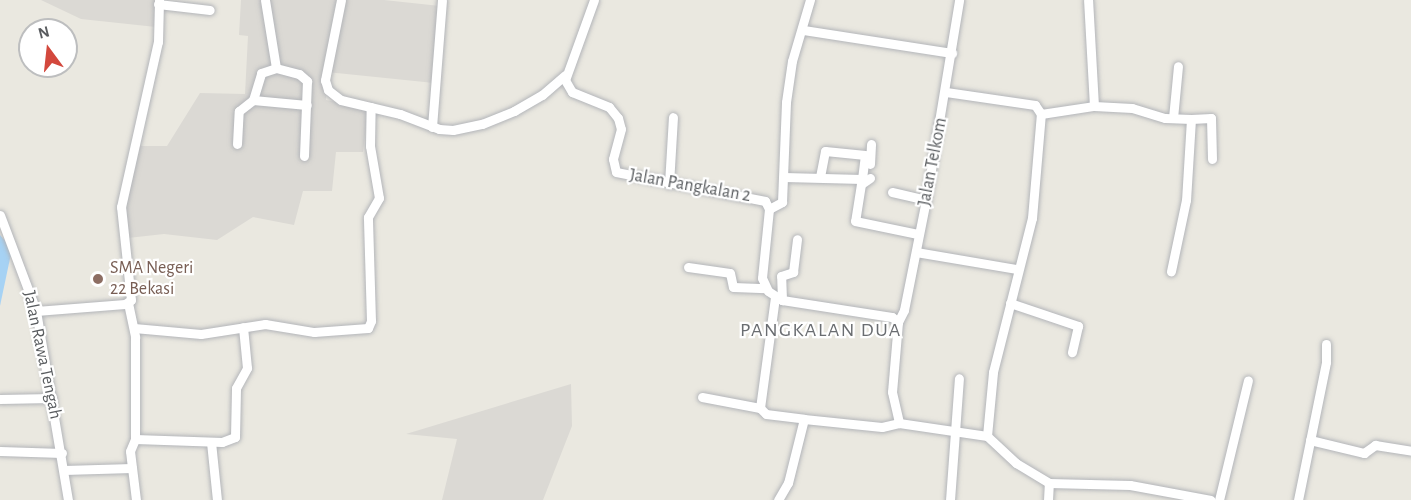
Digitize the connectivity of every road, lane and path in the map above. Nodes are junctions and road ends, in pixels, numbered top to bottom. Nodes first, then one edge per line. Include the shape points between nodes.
1 (265, 0) edge
2 (341, 0) edge
3 (442, 0) edge
4 (594, 0) edge
5 (810, 0) edge
6 (959, 0) edge
7 (1088, 0) edge
8 (158, 2) edge
9 (210, 10) dead end
10 (803, 30) junction
11 (951, 53) junction
12 (1178, 66) dead end
13 (276, 68) junction
14 (565, 75) junction
15 (946, 92) junction
16 (253, 100) junction
17 (307, 105) junction
18 (1094, 106) junction
19 (371, 107) junction
20 (1041, 114) junction
21 (673, 117) dead end
22 (1173, 118) junction
23 (1191, 119) junction
24 (432, 127) junction
25 (237, 144) dead end
26 (871, 144) dead end
27 (304, 156) dead end
28 (1212, 159) dead end
29 (784, 177) junction
30 (819, 177) junction
31 (669, 184) junction
32 (892, 192) dead end
33 (926, 200) junction
34 (769, 209) junction
35 (0, 215) edge
36 (918, 234) junction
37 (797, 239) dead end
38 (916, 252) junction
39 (688, 267) dead end
40 (1016, 269) junction
41 (1171, 271) dead end
42 (766, 288) junction
43 (778, 298) junction
44 (128, 303) junction
45 (1010, 303) junction
46 (36, 311) junction
47 (898, 322) junction
48 (243, 327) junction
49 (134, 328) junction
50 (1326, 344) dead end
51 (1072, 352) dead end
52 (959, 378) dead end
53 (1248, 380) dead end
54 (702, 397) dead end
55 (52, 398) junction
56 (0, 399) edge
57 (760, 408) junction
58 (804, 419) junction
59 (899, 423) junction
60 (953, 431) junction
61 (987, 436) junction
62 (135, 439) junction
63 (1310, 440) junction
64 (211, 442) junction
65 (1411, 451) edge
66 (0, 452) edge
67 (62, 453) junction
68 (132, 468) junction
69 (64, 471) junction
70 (1049, 483) junction
71 (68, 500) edge
72 (136, 500) edge
73 (217, 500) edge
74 (778, 500) edge
75 (950, 500) edge
76 (1048, 500) edge
77 (1211, 500) edge
78 (1219, 500) edge
79 (1298, 500) edge

1 - 13 street
2 - 19 street via 326,86 341,100
3 - 24 street
4 - 14 street
5 - 10 street
6 - 11 street, Jalan Telkom
7 - 18 street
8 - 9 street
8 - 44 street via 158,42 121,207 131,296
10 - 11 street
10 - 29 street via 792,61 786,102
11 - 15 street, Jalan Telkom
12 - 22 street
13 - 16 street via 261,73
13 - 17 street via 305,77
14 - 24 street via 529,103 482,124 445,130
14 - 31 street, Jalan Pangkalan 2 via 572,92 609,107 618,118 621,129 613,159 616,172
15 - 20 street via 1035,105
15 - 33 street, Jalan Telkom
16 - 17 street
16 - 25 street via 239,111
17 - 27 street
18 - 20 street
18 - 22 street via 1132,108
19 - 24 street
19 - 48 street via 370,146 379,198 368,217 370,325 362,330 335,332 265,324
20 - 40 street via 1032,218
21 - 31 street
22 - 23 street
23 - 28 street via 1210,118
23 - 41 street via 1186,200
26 - 36 street via 870,178 861,184 855,221
29 - 30 street
29 - 34 street via 782,202
30 - 30 street via 825,151 865,156 862,179
31 - 34 street, Jalan Pangkalan 2 via 761,199
32 - 33 street
33 - 36 street, Jalan Telkom
34 - 42 street, Jalan Pangkalan 2 via 762,278
35 - 46 street, Jalan Rawa Tengah
36 - 38 street, Jalan Telkom
37 - 43 street via 793,272 781,276
38 - 40 street
38 - 47 street, Jalan Telkom
39 - 42 street via 730,273 733,287
40 - 45 street
42 - 43 street
43 - 47 street via 892,317
43 - 57 street
44 - 46 street
44 - 49 street
45 - 51 street via 1078,326
45 - 61 street via 993,372
46 - 55 street, Jalan Rawa Tengah
47 - 59 street via 892,392
48 - 49 street via 201,334
48 - 64 street via 248,368 236,388 235,437
49 - 62 street
50 - 63 street
52 - 60 street
53 - 78 street
54 - 57 street
55 - 56 street
55 - 67 street, Jalan Rawa Tengah
57 - 58 street via 766,414
58 - 59 street via 882,428
58 - 74 street via 788,483
59 - 60 street
60 - 61 street
60 - 75 street
61 - 70 street via 1016,463
62 - 64 street
62 - 68 street via 130,445
63 - 65 street via 1364,453 1375,445
63 - 79 street
64 - 73 street
66 - 67 street
67 - 69 street, Jalan Rawa Tengah
68 - 69 street
68 - 72 street
69 - 71 street, Jalan Rawa Tengah
70 - 76 street
70 - 77 street via 1130,485

